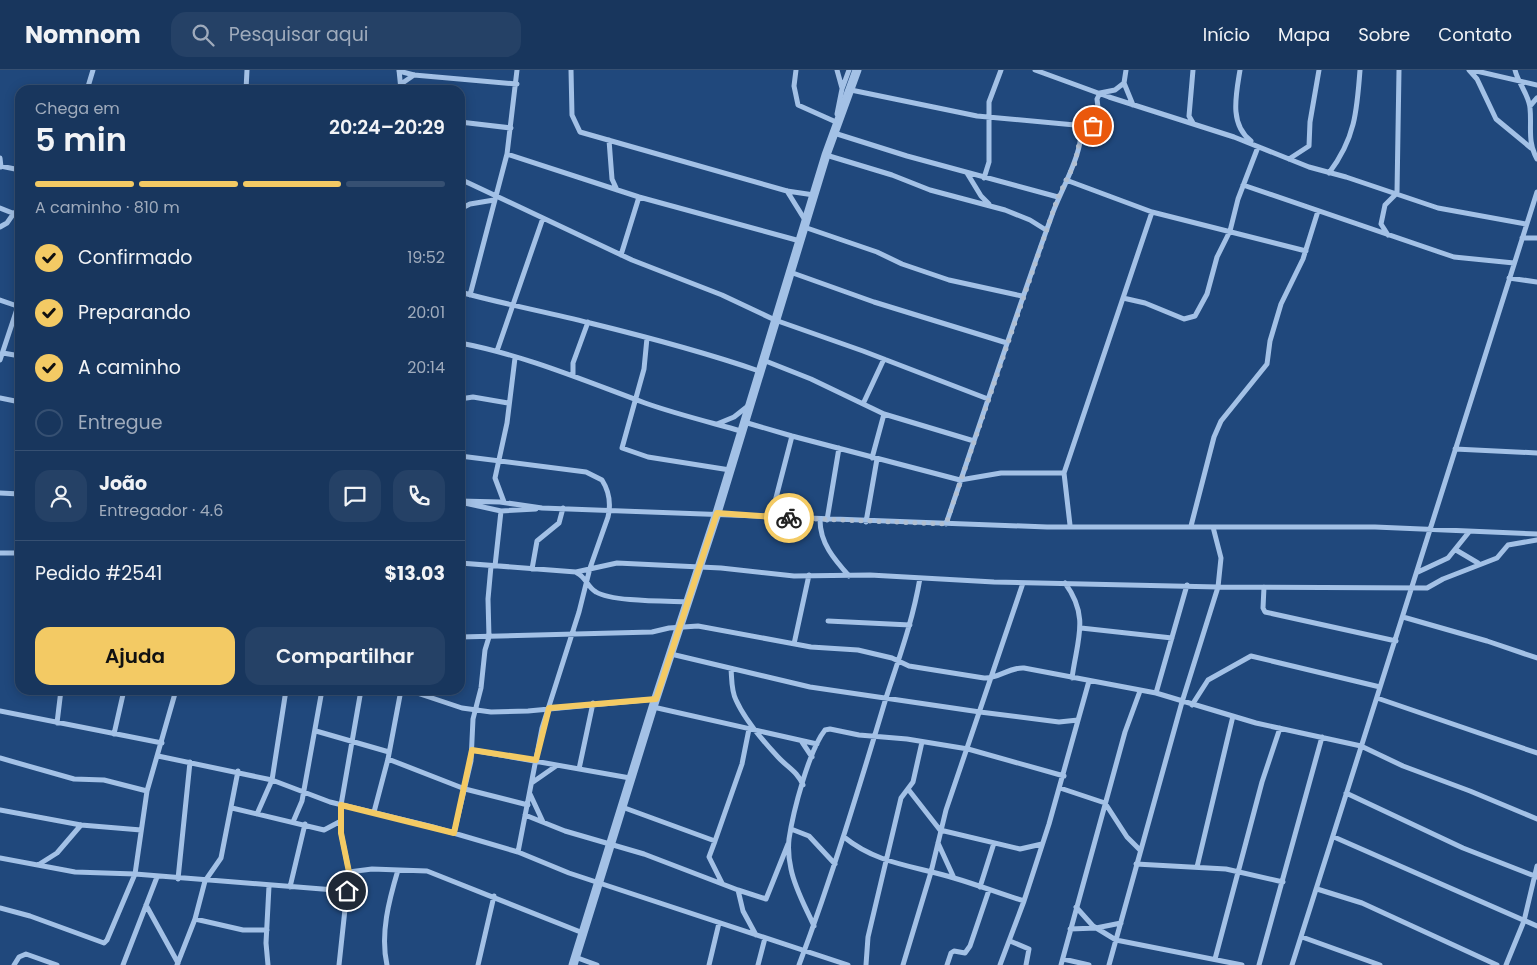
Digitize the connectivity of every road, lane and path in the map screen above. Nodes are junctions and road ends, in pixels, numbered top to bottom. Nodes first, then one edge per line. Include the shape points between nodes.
1 (93, 70) edge
2 (247, 70) edge
3 (517, 70) edge
4 (571, 70) edge
5 (796, 70) edge
6 (837, 70) edge
7 (849, 70) edge
8 (857, 70) edge
9 (1001, 70) edge
10 (1036, 70) edge
11 (1126, 70) edge
12 (1193, 70) edge
13 (1240, 70) edge
14 (1319, 70) edge
15 (1360, 70) edge
16 (1399, 70) edge
17 (1470, 70) edge
18 (1515, 70) edge
19 (399, 71) edge
20 (414, 75) junction
21 (1518, 80) junction
22 (1124, 83) junction
23 (517, 84) junction
24 (89, 85) edge
25 (246, 85) edge
26 (401, 85) edge
27 (403, 85) edge
28 (1537, 85) edge
29 (846, 89) junction
30 (1100, 94) junction
31 (1537, 98) edge
32 (1134, 105) junction
33 (1530, 106) junction
34 (1189, 116) junction
35 (989, 118) junction
36 (1183, 120) junction
37 (465, 123) edge
38 (1192, 123) junction
39 (511, 128) junction
40 (835, 128) junction
41 (1080, 139) junction
42 (609, 140) junction
43 (1259, 148) junction
44 (1531, 148) junction
45 (507, 154) junction
46 (826, 155) junction
47 (0, 158) edge
48 (1537, 159) edge
49 (1289, 160) junction
50 (1, 166) edge
51 (15, 169) edge
52 (967, 173) junction
53 (1328, 173) junction
54 (984, 178) junction
55 (1066, 180) junction
56 (465, 182) edge
57 (1243, 185) junction
58 (617, 190) junction
59 (787, 191) junction
60 (1397, 193) junction
61 (1537, 193) edge
62 (814, 195) junction
63 (639, 197) junction
64 (1058, 197) junction
65 (494, 198) junction
66 (992, 205) junction
67 (465, 206) edge
68 (0, 208) edge
69 (1318, 211) junction
70 (1152, 212) junction
71 (14, 213) joint
72 (544, 218) junction
73 (805, 224) junction
74 (1526, 224) junction
75 (0, 228) edge
76 (1046, 230) junction
77 (1230, 231) junction
78 (1388, 235) junction
79 (1522, 238) junction
80 (1537, 238) edge
81 (800, 241) junction
82 (1306, 251) junction
83 (621, 255) junction
84 (1514, 263) junction
85 (790, 272) junction
86 (1509, 278) junction
87 (1537, 282) edge
88 (465, 294) edge
89 (470, 295) junction
90 (1022, 296) junction
91 (1123, 298) junction
92 (0, 300) edge
93 (15, 303) edge
94 (514, 307) junction
95 (15, 315) edge
96 (775, 320) junction
97 (588, 322) junction
98 (647, 338) junction
99 (1007, 343) junction
100 (465, 344) edge
101 (497, 351) junction
102 (2, 352) junction
103 (15, 355) edge
104 (515, 358) junction
105 (884, 359) junction
106 (0, 360) edge
107 (763, 360) junction
108 (759, 371) junction
109 (573, 376) junction
110 (0, 398) edge
111 (465, 398) edge
112 (634, 398) junction
113 (988, 399) junction
114 (15, 401) edge
115 (508, 403) junction
116 (863, 404) junction
117 (749, 405) junction
118 (884, 414) junction
119 (744, 422) junction
120 (716, 424) junction
121 (741, 431) junction
122 (792, 436) junction
123 (974, 441) junction
124 (839, 448) junction
125 (1455, 449) junction
126 (1537, 453) edge
127 (465, 457) edge
128 (875, 458) junction
129 (499, 462) junction
130 (730, 470) junction
131 (1064, 472) junction
132 (960, 480) junction
133 (0, 494) edge
134 (15, 494) edge
135 (465, 502) edge
136 (504, 502) junction
137 (465, 503) edge
138 (542, 508) junction
139 (563, 508) junction
140 (610, 509) junction
141 (501, 511) junction
142 (717, 513) junction
143 (771, 516) junction
144 (820, 520) junction
145 (827, 520) junction
146 (866, 522) junction
147 (946, 524) junction
148 (1070, 526) junction
149 (1191, 526) junction
150 (1213, 527) junction
151 (1431, 531) junction
152 (1470, 532) junction
153 (1537, 534) edge
154 (1537, 540) edge
155 (1456, 550) junction
156 (0, 552) edge
157 (15, 553) edge
158 (465, 563) edge
159 (1478, 563) junction
160 (493, 566) junction
161 (700, 567) junction
162 (590, 568) junction
163 (532, 569) junction
164 (576, 572) junction
165 (1418, 572) junction
166 (809, 576) junction
167 (849, 576) junction
168 (920, 578) junction
169 (587, 582) junction
170 (1023, 583) junction
171 (1065, 583) junction
172 (1187, 585) junction
173 (1218, 587) junction
174 (1264, 587) junction
175 (1413, 588) junction
176 (689, 602) junction
177 (1403, 617) junction
178 (828, 621) dead end
179 (910, 625) junction
180 (681, 627) junction
181 (1081, 628) junction
182 (572, 635) junction
183 (465, 637) edge
184 (489, 637) junction
185 (1172, 638) junction
186 (1396, 641) junction
187 (794, 644) junction
188 (671, 654) junction
189 (1537, 658) edge
190 (900, 660) junction
191 (731, 669) junction
192 (991, 678) junction
193 (1072, 678) junction
194 (1089, 681) junction
195 (1380, 687) junction
196 (1140, 691) junction
197 (1156, 693) junction
198 (60, 695) edge
199 (123, 695) edge
200 (175, 695) edge
201 (285, 695) edge
202 (321, 695) edge
203 (359, 695) edge
204 (400, 695) edge
205 (424, 695) edge
206 (886, 698) junction
207 (1377, 698) junction
208 (1182, 702) junction
209 (654, 703) junction
210 (594, 704) junction
211 (1192, 705) junction
212 (549, 708) junction
213 (0, 711) edge
214 (475, 711) junction
215 (980, 712) junction
216 (1233, 716) junction
217 (1078, 720) junction
218 (57, 723) junction
219 (1280, 728) junction
220 (749, 729) junction
221 (316, 731) junction
222 (758, 731) junction
223 (114, 734) junction
224 (876, 736) junction
225 (1322, 737) junction
226 (353, 740) junction
227 (799, 740) junction
228 (922, 742) junction
229 (162, 743) junction
230 (817, 744) junction
231 (1361, 746) junction
232 (968, 749) junction
233 (472, 750) junction
234 (389, 752) junction
235 (1537, 753) edge
236 (158, 756) junction
237 (812, 757) junction
238 (0, 758) edge
239 (388, 759) junction
240 (536, 760) junction
241 (190, 762) junction
242 (557, 766) junction
243 (579, 769) junction
244 (238, 772) junction
245 (1064, 776) junction
246 (630, 778) junction
247 (272, 780) junction
248 (532, 783) junction
249 (803, 785) junction
250 (1060, 788) junction
251 (465, 789) junction
252 (908, 789) junction
253 (147, 791) junction
254 (302, 791) junction
255 (1346, 793) junction
256 (530, 794) junction
257 (1105, 803) junction
258 (341, 805) junction
259 (528, 805) junction
260 (621, 806) junction
261 (232, 808) junction
262 (0, 810) edge
263 (374, 812) junction
264 (258, 814) junction
265 (525, 815) junction
266 (1537, 819) edge
267 (342, 821) junction
268 (293, 822) junction
269 (543, 822) junction
270 (305, 824) junction
271 (81, 825) junction
272 (791, 829) junction
273 (141, 830) junction
274 (940, 830) junction
275 (454, 833) junction
276 (844, 836) junction
277 (1334, 837) junction
278 (715, 841) junction
279 (789, 841) junction
280 (610, 842) junction
281 (937, 843) junction
282 (994, 843) junction
283 (1042, 844) junction
284 (1140, 850) junction
285 (518, 852) junction
286 (0, 858) edge
287 (886, 861) junction
288 (835, 864) junction
289 (1136, 864) junction
290 (37, 866) junction
291 (1537, 866) edge
292 (1197, 867) junction
293 (398, 870) junction
294 (349, 872) junction
295 (931, 872) junction
296 (1240, 872) junction
297 (135, 874) junction
298 (1536, 876) edge
299 (157, 877) junction
300 (954, 878) junction
301 (178, 879) junction
302 (205, 882) junction
303 (598, 882) junction
304 (1283, 882) junction
305 (722, 883) junction
306 (270, 886) junction
307 (290, 887) junction
308 (980, 887) junction
309 (1317, 889) junction
310 (738, 890) junction
311 (988, 890) junction
312 (347, 891) junction
313 (494, 896) junction
314 (1024, 901) junction
315 (146, 905) junction
316 (1076, 907) junction
317 (0, 908) edge
318 (195, 919) junction
319 (1524, 921) junction
320 (1121, 922) junction
321 (719, 923) junction
322 (814, 926) junction
323 (1537, 926) edge
324 (1096, 928) junction
325 (1070, 929) junction
326 (267, 930) junction
327 (583, 933) junction
328 (756, 935) junction
329 (1302, 937) junction
330 (765, 938) junction
331 (1116, 940) junction
332 (1010, 941) junction
333 (804, 952) junction
334 (1063, 959) junction
335 (1215, 959) junction
336 (574, 961) edge
337 (178, 964) edge
338 (14, 965) edge
339 (57, 965) edge
340 (123, 965) edge
341 (268, 965) edge
342 (339, 965) edge
343 (387, 965) edge
344 (478, 965) edge
345 (597, 965) edge
346 (709, 965) edge
347 (758, 965) edge
348 (799, 965) edge
349 (848, 965) edge
350 (866, 965) edge
351 (903, 965) edge
352 (947, 965) edge
353 (1000, 965) edge
354 (1026, 965) edge
355 (1061, 965) edge
356 (1089, 965) edge
357 (1110, 965) edge
358 (1242, 965) edge
359 (1259, 965) edge
360 (1292, 965) edge
361 (1380, 965) edge
362 (1497, 965) edge
363 (1506, 965) edge

1 - 24 street
2 - 25 street
3 - 23 street
4 - 42 street via 570,102 577,129
5 - 40 street via 794,86 798,105
6 - 29 street
7 - 29 street
8 - 29 street
9 - 35 street via 990,102
10 - 30 street
11 - 22 street
12 - 34 street
13 - 43 street via 1236,98 1238,125 1244,136
14 - 49 street via 1309,146
15 - 53 street via 1354,118 1344,153
16 - 60 street
17 - 21 street
17 - 44 street via 1496,119
18 - 21 street
19 - 20 street
19 - 26 street
20 - 23 street
20 - 27 street
21 - 28 street
21 - 33 street
22 - 30 street
22 - 32 street
23 - 39 street
29 - 35 street
29 - 40 street
30 - 32 street
30 - 41 street via 1097,99 1099,116
31 - 33 street
32 - 36 street
33 - 44 street
34 - 36 street
34 - 38 street
35 - 41 street via 1075,125 1080,129
35 - 54 street via 990,162
36 - 38 street
37 - 39 street
38 - 43 street
39 - 45 street
40 - 46 street
40 - 52 street
41 - 55 street via 1077,157
42 - 58 street via 612,179
42 - 59 street
43 - 49 street
43 - 57 street
44 - 48 street
45 - 58 street
45 - 65 street
46 - 62 street
46 - 66 street via 951,196
47 - 50 street
49 - 53 street
50 - 51 street
52 - 54 street
52 - 66 street via 981,196
53 - 60 street
54 - 64 street
55 - 64 street
55 - 70 street
56 - 65 street
57 - 69 street
57 - 77 street
58 - 63 street
59 - 62 street
59 - 73 street
60 - 74 street via 1438,208
60 - 78 street via 1385,205 1381,224
61 - 74 street
62 - 73 street
63 - 81 street
63 - 83 street
64 - 76 street
65 - 67 street
65 - 72 street
65 - 89 street
66 - 76 street via 1025,217
68 - 71 street
69 - 78 street
69 - 82 street
70 - 77 street
70 - 91 street
71 - 75 street
72 - 83 street
72 - 94 street
73 - 81 street
73 - 90 street via 949,280
74 - 79 street
76 - 90 street
77 - 82 street
77 - 91 street via 1217,257 1207,294 1195,316 1178,318 1145,303
78 - 84 street via 1454,257
79 - 80 street
79 - 84 street
81 - 85 street
82 - 149 street via 1281,304 1267,364 1221,421 1214,437
83 - 96 street
84 - 86 street
85 - 96 street
85 - 99 street
86 - 87 street
86 - 125 street
88 - 89 street
89 - 94 street
90 - 99 street
91 - 131 street
92 - 93 street
94 - 97 street
94 - 101 street
95 - 102 street
96 - 105 street
96 - 107 street
97 - 98 street
97 - 109 street via 573,363
98 - 108 street
98 - 112 street via 646,362
99 - 113 street
100 - 101 street
101 - 104 street
102 - 103 street
102 - 106 street
104 - 109 street
104 - 115 street
105 - 113 street
105 - 116 street
107 - 108 street
107 - 116 street
108 - 117 street
109 - 112 street
110 - 114 street
111 - 115 street
112 - 120 street
112 - 130 street via 621,444 625,451 655,459
113 - 123 street
115 - 129 street
116 - 118 street
117 - 119 street
117 - 120 street via 734,417
118 - 123 street
118 - 128 street
119 - 121 street
119 - 122 street
120 - 121 street
121 - 130 street
122 - 124 street
122 - 143 street
123 - 132 street
124 - 128 street
124 - 145 street
125 - 126 street
125 - 151 street
127 - 129 street
128 - 132 street
128 - 146 street
129 - 136 street via 495,478
129 - 140 street via 593,474 604,484
130 - 142 street
131 - 132 street via 1001,473
131 - 148 street
132 - 147 street
133 - 134 street
135 - 136 street
136 - 138 street
137 - 141 street
138 - 139 street
138 - 141 street
139 - 140 street
139 - 163 street via 559,523 537,541
140 - 142 street
140 - 162 street
141 - 160 street
142 - 143 street
142 - 161 street
143 - 144 street
144 - 145 street
144 - 167 street via 820,532 832,557
145 - 146 street
146 - 147 street
147 - 148 street
148 - 149 street
149 - 150 street
150 - 151 street via 1375,527
150 - 173 street via 1221,558
151 - 152 street
151 - 165 street
152 - 153 street
152 - 155 street
154 - 159 street via 1508,545 1497,558
155 - 159 street
155 - 165 street via 1436,565
156 - 157 street
158 - 160 street
159 - 175 street via 1430,587
160 - 163 street
160 - 184 street via 488,599
161 - 162 street via 617,564
161 - 166 street
161 - 176 street
162 - 164 street
162 - 169 street
163 - 164 street
164 - 169 street
165 - 175 street
166 - 167 street
166 - 187 street
167 - 168 street
168 - 170 street
168 - 179 street
169 - 176 street via 596,592 615,597
169 - 182 street
170 - 171 street
170 - 192 street
171 - 172 street
171 - 181 street via 1079,607
172 - 173 street
172 - 185 street
173 - 174 street
173 - 208 street
174 - 175 street
174 - 186 street via 1262,608 1265,612
175 - 177 street
176 - 180 street
177 - 186 street
177 - 189 street
178 - 179 street
179 - 190 street
180 - 182 street via 652,632
180 - 187 street via 698,626
180 - 188 street
181 - 185 street
181 - 193 street
182 - 184 street
182 - 212 street
183 - 184 street
184 - 214 street
185 - 197 street
186 - 195 street
187 - 190 street via 858,650
188 - 191 street
188 - 209 street
190 - 192 street via 909,666
190 - 206 street
191 - 206 street via 810,687
191 - 222 street via 736,700
192 - 193 street via 1015,667
192 - 215 street
193 - 194 street
194 - 196 street
194 - 217 street
195 - 207 street
195 - 211 street via 1251,656 1208,680
196 - 197 street
196 - 257 street
197 - 208 street
198 - 218 street
199 - 223 street
200 - 229 street
201 - 247 street
202 - 221 street
203 - 226 street
204 - 234 street
205 - 214 street
206 - 215 street
206 - 224 street
207 - 231 street
207 - 235 street
208 - 211 street
208 - 284 street
209 - 210 street
209 - 220 street
209 - 246 street
210 - 212 street
210 - 243 street
211 - 216 street
212 - 214 street via 521,712
212 - 240 street
213 - 218 street
214 - 233 street
215 - 217 street via 1059,722
215 - 232 street
216 - 219 street
216 - 292 street
217 - 245 street
218 - 223 street
219 - 225 street
219 - 296 street via 1262,782
220 - 222 street
220 - 278 street via 742,764
221 - 226 street
221 - 254 street
222 - 227 street
222 - 249 street via 776,756 799,775
223 - 229 street
224 - 228 street
224 - 230 street via 828,729
224 - 276 street
225 - 231 street
225 - 304 street
226 - 234 street
226 - 258 street
227 - 230 street
227 - 237 street
228 - 232 street
228 - 252 street via 913,782
229 - 236 street
230 - 237 street
231 - 255 street
231 - 266 street
232 - 245 street
232 - 274 street
233 - 240 street
233 - 251 street
234 - 239 street
236 - 241 street
236 - 253 street
237 - 249 street
238 - 253 street via 74,779 104,780
239 - 251 street
239 - 263 street
240 - 242 street
240 - 248 street
241 - 244 street
241 - 301 street
242 - 243 street
242 - 248 street
243 - 246 street
244 - 247 street
244 - 261 street
245 - 250 street
246 - 260 street
247 - 254 street
247 - 264 street
248 - 256 street
249 - 272 street
250 - 257 street
250 - 283 street
251 - 259 street
251 - 275 street
252 - 274 street
252 - 287 street via 901,798
253 - 273 street
254 - 258 street
254 - 268 street via 302,801
255 - 277 street
255 - 298 street via 1463,848
256 - 259 street
256 - 269 street
257 - 284 street
257 - 316 street
258 - 263 street
258 - 267 street
259 - 265 street
260 - 278 street
260 - 280 street
261 - 264 street
261 - 302 street via 227,818 221,858
262 - 271 street
263 - 275 street
264 - 268 street
265 - 269 street
265 - 285 street
267 - 270 street via 324,830
267 - 294 street via 341,833
268 - 270 street
269 - 280 street
270 - 307 street
271 - 273 street
271 - 290 street via 57,853
272 - 279 street
272 - 288 street via 809,836
273 - 297 street
274 - 281 street
274 - 282 street
275 - 285 street
276 - 287 street via 860,849
276 - 288 street
277 - 309 street
277 - 319 street
278 - 305 street via 709,857
279 - 310 street via 766,899
279 - 322 street via 795,883
280 - 303 street
280 - 305 street
281 - 295 street
281 - 300 street
282 - 283 street via 1020,849
282 - 308 street
283 - 314 street
284 - 289 street
285 - 303 street
286 - 290 street
287 - 295 street
287 - 350 street via 868,937
288 - 322 street
289 - 292 street
289 - 320 street
290 - 297 street via 75,872
291 - 298 street
292 - 296 street
293 - 294 street
293 - 313 street via 428,871
293 - 343 street via 385,931
294 - 312 street
295 - 300 street
295 - 351 street
296 - 304 street
296 - 335 street
297 - 299 street
297 - 317 street via 104,943
298 - 319 street
299 - 301 street
299 - 315 street
300 - 308 street
301 - 302 street
302 - 306 street
302 - 318 street
303 - 321 street
303 - 327 street
304 - 359 street
305 - 310 street
306 - 307 street
306 - 326 street
307 - 312 street
308 - 311 street
309 - 329 street
309 - 362 street via 1362,903
310 - 328 street via 743,911
311 - 314 street
311 - 352 street via 970,946 965,953 951,953
312 - 342 street
313 - 327 street
313 - 344 street
314 - 332 street
315 - 337 street
315 - 340 street
316 - 324 street
316 - 325 street
318 - 326 street via 243,930
318 - 337 street
319 - 323 street
319 - 363 street
320 - 324 street
320 - 331 street
321 - 328 street
321 - 346 street
322 - 333 street
324 - 325 street
324 - 331 street
325 - 334 street
326 - 341 street
327 - 336 street
328 - 330 street
329 - 360 street
329 - 361 street
330 - 333 street
330 - 347 street
331 - 335 street
331 - 357 street
332 - 353 street
332 - 354 street via 1030,949
333 - 348 street
333 - 349 street
334 - 355 street
334 - 356 street
335 - 358 street
336 - 345 street
338 - 339 street via 26,954

